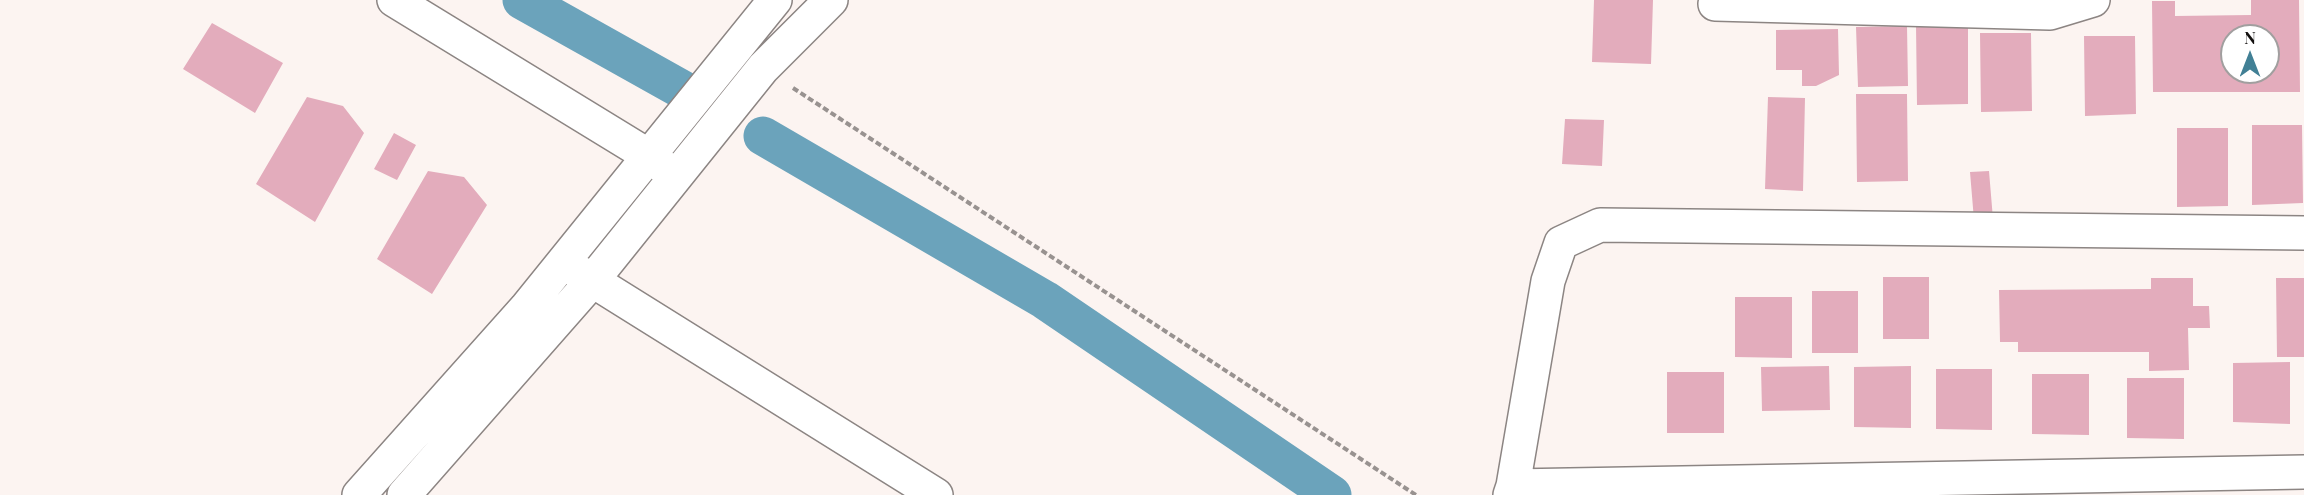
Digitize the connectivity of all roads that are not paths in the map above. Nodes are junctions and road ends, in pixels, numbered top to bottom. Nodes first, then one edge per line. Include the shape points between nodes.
1 (394, 0) edge
2 (776, 0) edge
3 (831, 0) edge
4 (2093, 0) edge
5 (1715, 4) dead end
6 (649, 156) junction
7 (675, 175) junction
8 (2304, 232) edge
9 (563, 262) junction
10 (592, 281) junction
11 (2304, 472) edge
12 (1512, 491) edge
13 (359, 495) edge
14 (404, 495) edge
15 (936, 495) edge

1 - 6 street
2 - 6 street
3 - 7 street via 754,78
4 - 5 street via 2050,13
6 - 7 street
6 - 9 street
7 - 10 street
8 - 12 street via 1600,225 1561,243 1548,281
9 - 10 street
9 - 13 street
10 - 14 street
10 - 15 street
11 - 12 street

